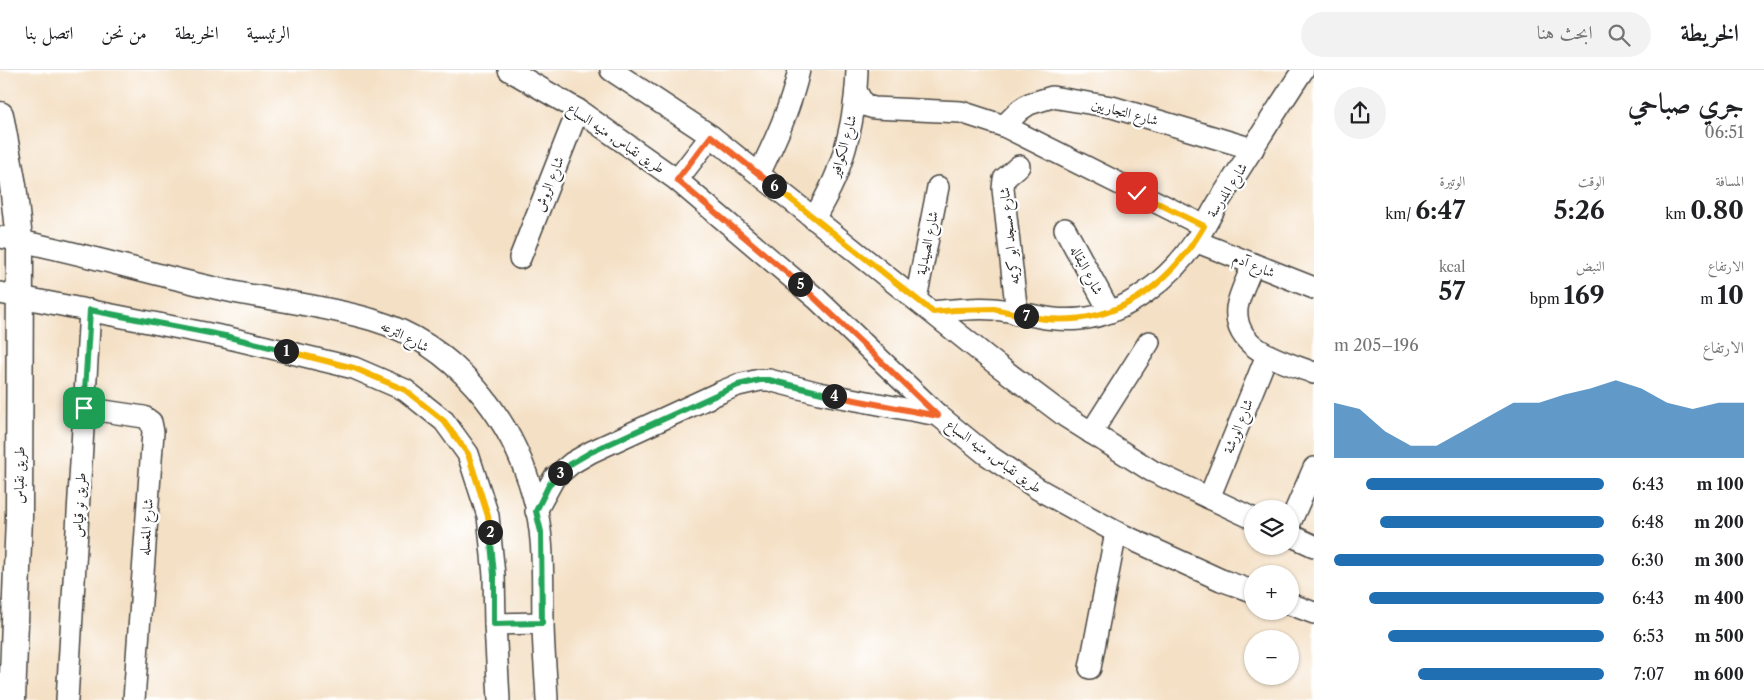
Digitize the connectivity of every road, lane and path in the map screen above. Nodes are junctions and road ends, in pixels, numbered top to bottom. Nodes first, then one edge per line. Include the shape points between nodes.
1 (509, 70) edge
2 (611, 70) edge
3 (799, 70) edge
4 (857, 70) edge
5 (1304, 70) edge
6 (856, 91) junction
7 (578, 110) junction
8 (0, 115) edge
9 (1004, 126) junction
10 (711, 136) junction
11 (1253, 149) junction
12 (1019, 166) dead end
13 (759, 174) junction
14 (677, 180) junction
15 (938, 186) dead end
16 (814, 219) junction
17 (1065, 229) dead end
18 (1200, 234) junction
19 (13, 242) edge
20 (520, 258) dead end
21 (1253, 264) junction
22 (1314, 288) edge
23 (14, 290) edge
24 (916, 299) junction
25 (90, 310) junction
26 (933, 312) junction
27 (1110, 312) junction
28 (1017, 314) junction
29 (1149, 342) dead end
30 (1267, 355) junction
31 (1314, 373) edge
32 (84, 408) junction
33 (938, 416) junction
34 (1091, 433) junction
35 (1314, 468) edge
36 (1209, 498) junction
37 (1299, 502) edge
38 (536, 511) junction
39 (1244, 514) edge
40 (1116, 532) junction
41 (1299, 539) edge
42 (1314, 546) edge
43 (1244, 588) edge
44 (1299, 607) edge
45 (1314, 613) edge
46 (536, 623) junction
47 (501, 624) junction
48 (1090, 668) dead end
49 (12, 700) edge
50 (67, 700) edge
51 (134, 700) edge
52 (499, 700) edge
53 (548, 700) edge

1 - 7 street, طريق نقباس, منيه السباع
2 - 10 street
3 - 13 street via 787,111
4 - 6 street, شارع الكوافير
5 - 11 street, شارع المدرسة
6 - 9 street, شارع آدم via 864,105 874,108 961,112
6 - 16 street, شارع الكوافير via 847,142 837,174
7 - 14 street, طريق نقباس, منيه السباع
7 - 20 street, شارع الروش
8 - 19 street, طريق نقباس via 13,185
9 - 11 street, شارع التجاريين via 1029,104 1052,97 1112,107
9 - 18 street, شارع آدم
10 - 13 street
10 - 14 street
11 - 18 street, شارع المدرسة
12 - 28 street, شارع مسجد ابو كريمه via 1004,179 1002,190
13 - 16 street
14 - 33 street, طريق نقباس, منيه السباع via 817,299
15 - 24 street, شارع الصيدلية
16 - 24 street
17 - 27 street, شارع البقاله
18 - 21 street, شارع آدم
18 - 27 street, شارع المدرسة via 1149,290
19 - 23 street, طريق نقباس
19 - 38 street, شارع الترعه via 229,291 333,310 374,320 404,332 454,365 479,389 500,418 519,454
21 - 22 street, شارع آدم
21 - 30 street via 1237,307 1237,317 1239,327 1250,344
23 - 25 street
23 - 49 street, طريق نقباس via 19,517
24 - 26 street
25 - 32 street, طريق نو قياس
25 - 47 street via 225,336 354,368 405,390 444,421 468,454 488,516
26 - 28 street, شارع المدرسة via 994,309
26 - 34 street via 996,364
27 - 28 street, شارع المدرسة via 1082,319 1058,320
29 - 34 street
30 - 31 street
30 - 36 street, شارع الورشة
32 - 50 street, طريق نو قياس
32 - 51 street, شارع المغسله via 144,417 151,422 153,432
33 - 38 street via 769,380 747,383 712,396 572,463 554,478
33 - 40 street, طريق نقباس, منيه السباع via 1038,489
34 - 36 street via 1152,472
35 - 37 street
36 - 39 street
38 - 46 street, شارع الترعه via 541,532
40 - 43 street, طريق نقباس, منيه السباع
40 - 48 street
41 - 42 street
44 - 45 street
46 - 47 street
46 - 53 street, شارع الترعه
47 - 52 street

